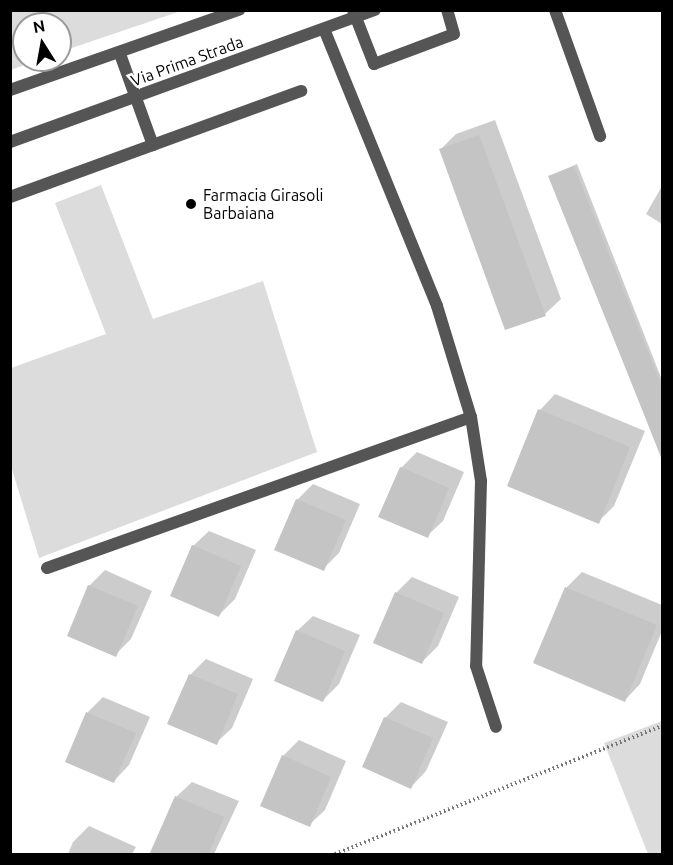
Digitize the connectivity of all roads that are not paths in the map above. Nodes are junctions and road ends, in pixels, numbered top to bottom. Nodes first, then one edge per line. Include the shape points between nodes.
1 (239, 10) edge
2 (375, 10) edge
3 (447, 10) edge
4 (555, 10) edge
5 (354, 14) edge
6 (324, 29) junction
7 (120, 54) junction
8 (10, 90) edge
9 (301, 91) dead end
10 (135, 97) junction
11 (600, 136) dead end
12 (10, 142) edge
13 (153, 145) junction
14 (10, 197) edge
15 (471, 417) junction
16 (47, 568) dead end
17 (496, 727) dead end

1 - 7 street
2 - 5 street, Via Prima Strada
3 - 5 street via 454,34 374,64
4 - 11 street
5 - 6 street, Via Prima Strada
6 - 10 street, Via Prima Strada
6 - 15 street via 437,306
7 - 8 street
7 - 10 street
9 - 13 street
10 - 12 street, Via Prima Strada
10 - 13 street
13 - 14 street
15 - 16 street
15 - 17 street via 481,481 476,666

